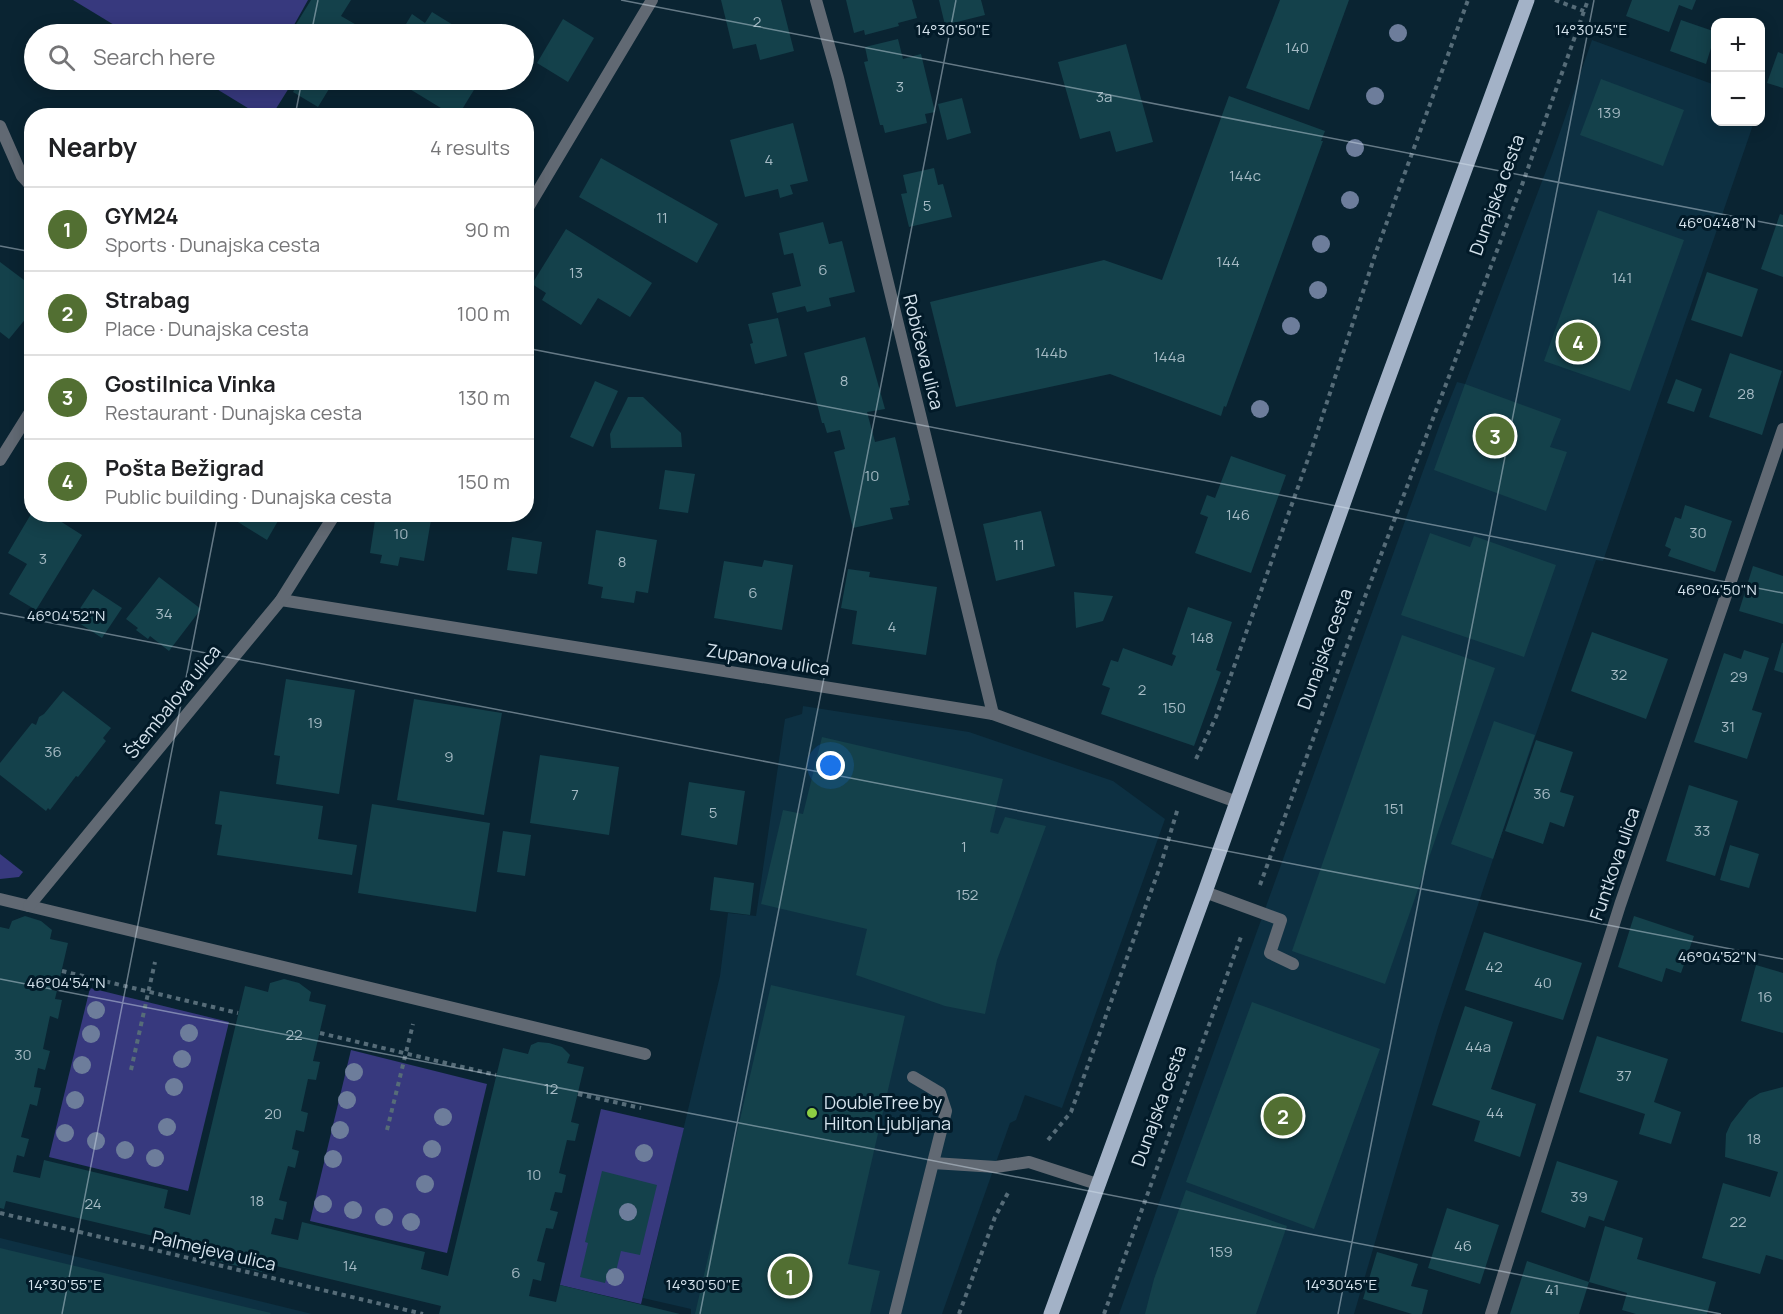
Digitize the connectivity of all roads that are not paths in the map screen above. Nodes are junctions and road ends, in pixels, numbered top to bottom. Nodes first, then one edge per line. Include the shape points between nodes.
1 (652, 0) edge
2 (816, 0) edge
3 (1527, 0) edge
4 (0, 126) edge
5 (24, 178) edge
6 (534, 198) edge
7 (24, 422) edge
8 (1783, 429) edge
9 (0, 460) edge
10 (330, 522) edge
11 (281, 600) junction
12 (993, 714) junction
13 (1237, 801) junction
14 (1205, 892) junction
15 (0, 899) edge
16 (30, 906) junction
17 (1293, 964) dead end
18 (645, 1054) dead end
19 (913, 1077) dead end
20 (933, 1163) junction
21 (1097, 1184) junction
22 (895, 1314) edge
23 (1051, 1314) edge
24 (1491, 1314) edge

1 - 6 street
2 - 12 street, Robičeva ulica
3 - 13 main road, Dunajska cesta
4 - 5 street
7 - 9 street
8 - 24 street, Funtkova ulica via 1620,905
10 - 11 street, Štembalova ulica
11 - 12 street, Zupanova ulica
11 - 16 street, Štembalova ulica
12 - 13 street, Zupanova ulica
13 - 14 main road, Dunajska cesta
14 - 17 street via 1281,920 1270,953
14 - 21 main road, Dunajska cesta
15 - 16 street
16 - 18 street
19 - 20 street via 940,1093 946,1112
20 - 21 street via 996,1167 1029,1162
20 - 22 street
21 - 23 main road, Dunajska cesta

